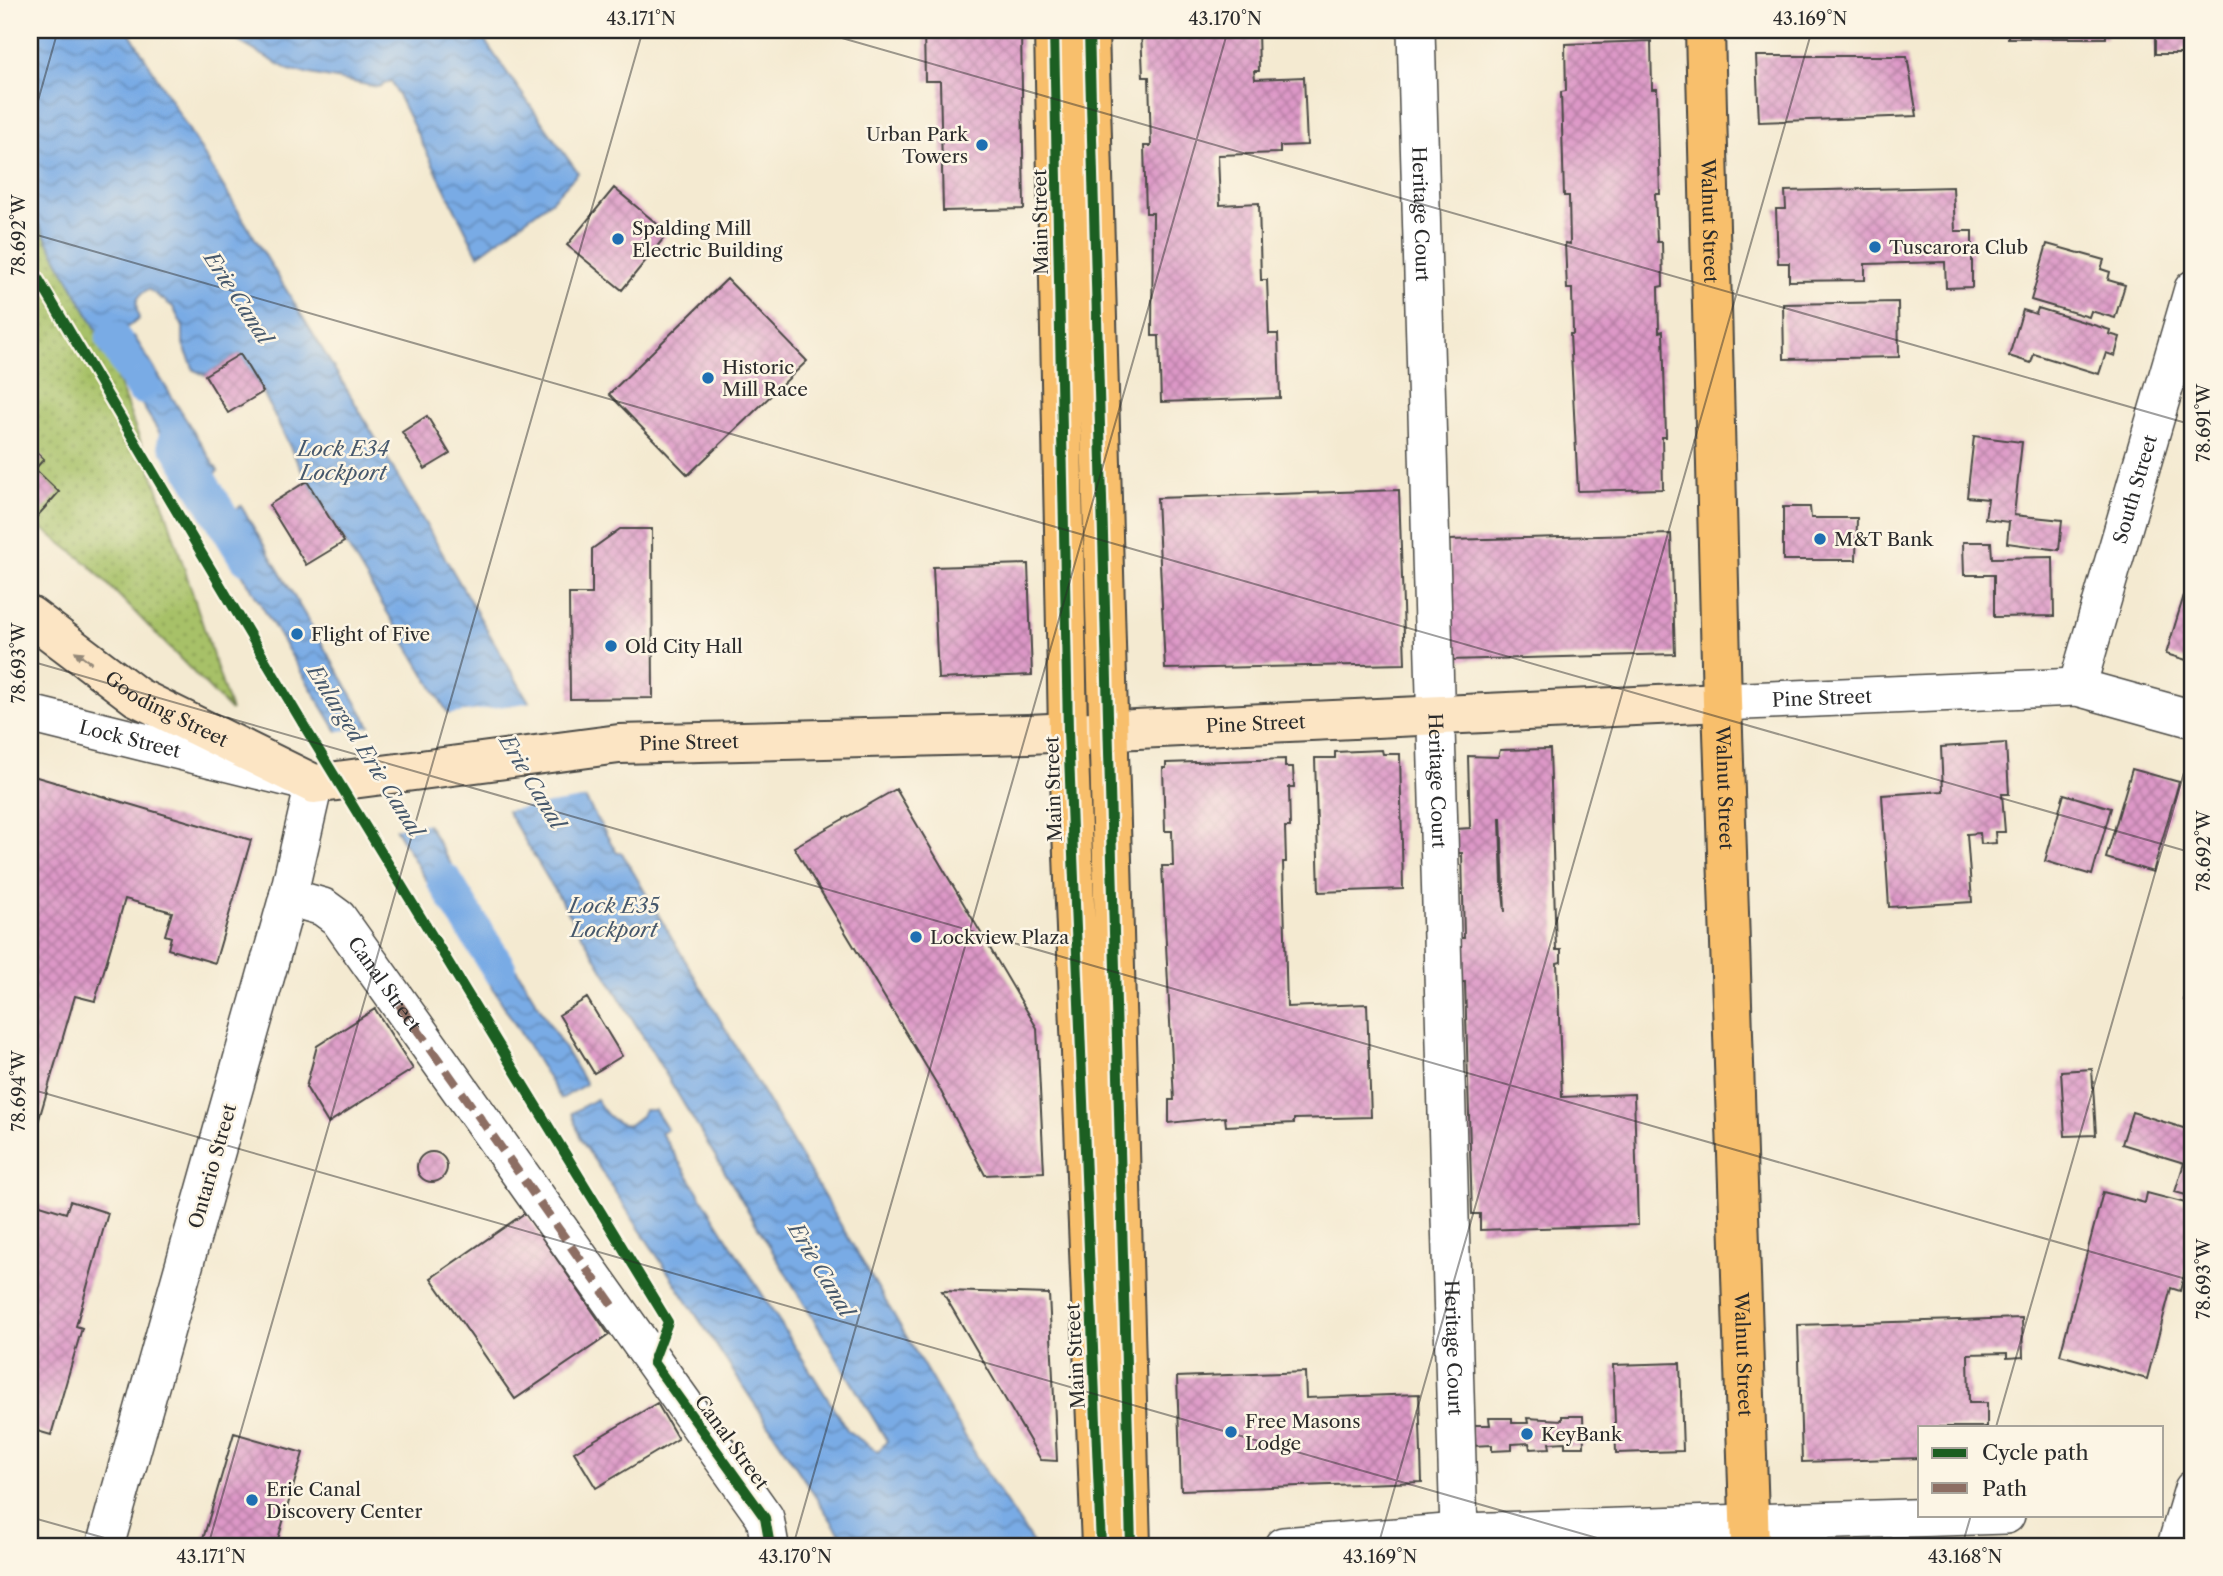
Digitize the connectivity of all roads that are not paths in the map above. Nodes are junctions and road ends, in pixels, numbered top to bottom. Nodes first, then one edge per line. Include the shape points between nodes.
1 (1054, 30) edge
2 (1089, 30) edge
3 (1416, 30) edge
4 (1705, 30) edge
5 (2193, 289) edge
6 (30, 616) edge
7 (2077, 687) junction
8 (1722, 702) junction
9 (1436, 713) junction
10 (30, 714) edge
11 (2193, 719) edge
12 (1108, 729) junction
13 (1068, 731) junction
14 (314, 784) junction
15 (288, 897) junction
16 (2184, 1504) edge
17 (1993, 1516) edge
18 (1460, 1532) junction
19 (1749, 1535) edge
20 (105, 1546) edge
21 (770, 1546) edge
22 (1101, 1546) edge
23 (1131, 1546) edge
24 (1283, 1546) edge
25 (2176, 1546) edge

1 - 13 main road, Main Street
2 - 12 main road
3 - 9 street, Heritage Court
4 - 8 main road, Walnut Street
5 - 7 street, South Street
14 -> 6 street, Gooding Street via 137,696
7 - 8 street, Pine Street
7 - 11 street, Pine Street
8 - 9 street, Pine Street
8 - 19 main road, Walnut Street
9 - 12 street, Pine Street
9 - 18 street, Heritage Court
10 - 14 street, Lock Street
12 - 13 street, Pine Street
12 - 23 main road
13 - 14 street, Pine Street via 620,744
13 - 22 main road, Main Street
14 - 15 street, Ontario Street
15 - 20 street, Ontario Street
15 - 21 street, Canal Street via 338,918 765,1518
16 - 25 street
17 - 19 street
18 - 19 street
18 - 24 street

